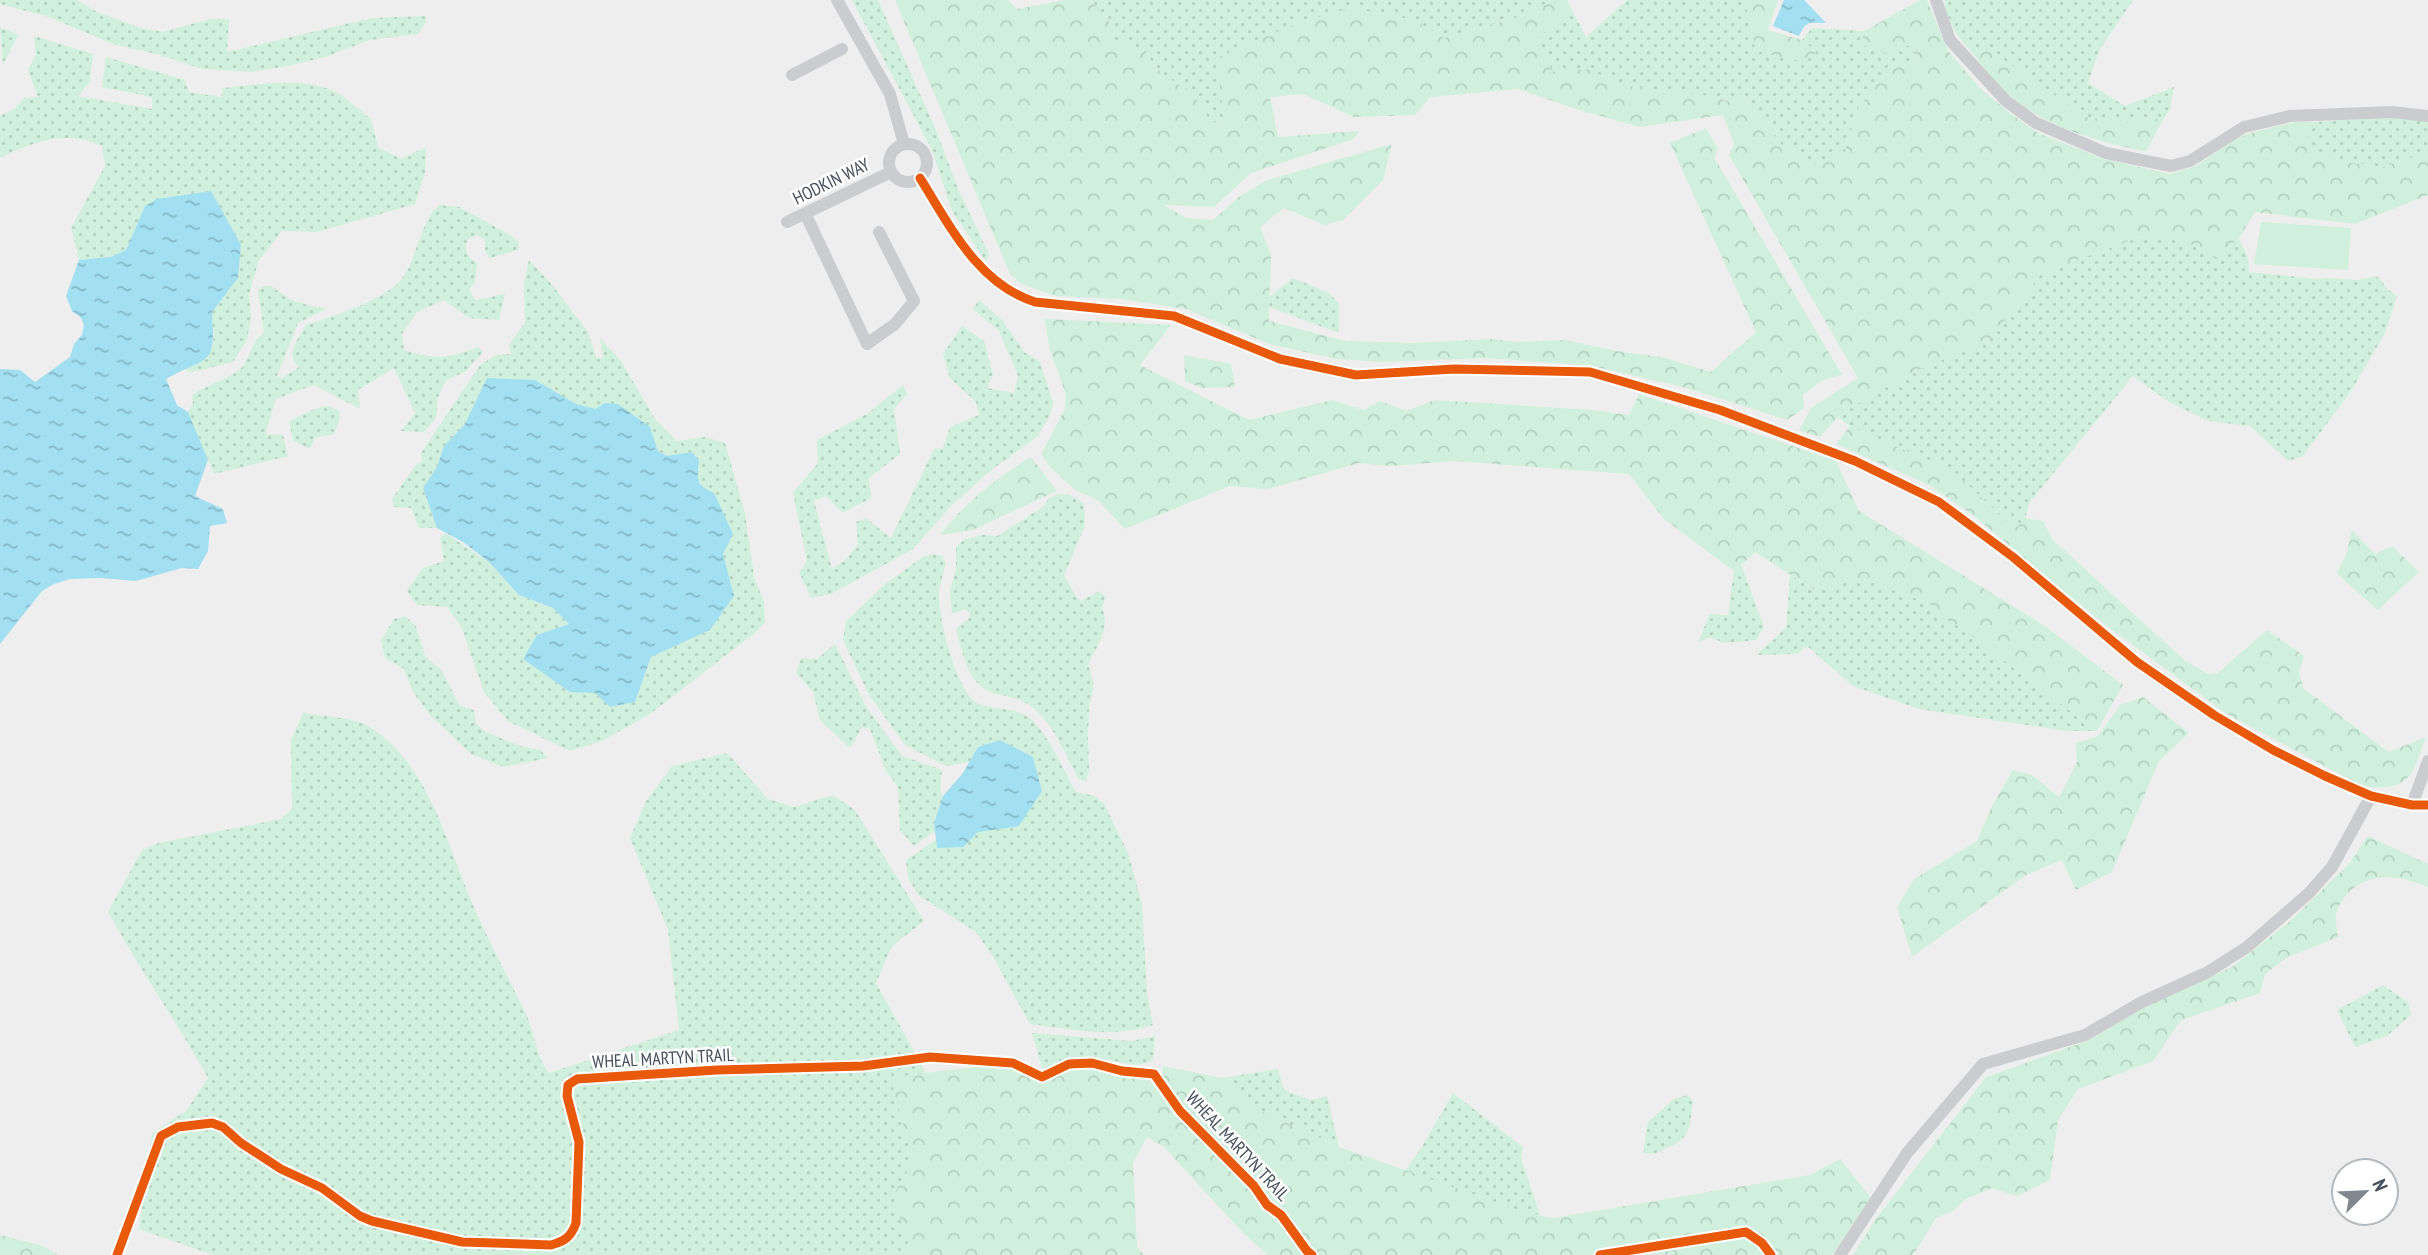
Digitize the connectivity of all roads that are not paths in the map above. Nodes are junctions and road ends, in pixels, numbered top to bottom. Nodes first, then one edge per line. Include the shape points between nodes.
1 (837, 0) edge
2 (1936, 0) edge
3 (842, 50) dead end
4 (792, 75) dead end
5 (2428, 116) edge
6 (904, 144) junction
7 (891, 172) junction
8 (920, 178) junction
9 (805, 213) junction
10 (787, 222) dead end
11 (878, 232) dead end
12 (2428, 761) edge
13 (2371, 796) junction
14 (2412, 804) junction
15 (2428, 805) edge
16 (1840, 1255) edge

1 - 6 street via 890,94
2 - 5 street via 1950,40 2006,101 2036,123 2106,153 2171,166 2190,161 2244,127 2290,116 2392,112
3 - 4 street
6 - 7 street via 891,155
6 - 8 street via 924,152 926,169
7 - 8 street via 904,182
7 - 9 street, HODKIN WAY
8 - 13 street via 962,244 990,278 1018,297 1174,316 1280,359 1356,375 1454,369 1590,372 1720,410 1855,461 1939,502 2181,694 2273,750
9 - 10 street, HODKIN WAY
9 - 11 street via 867,344 895,324 914,301
12 - 14 street
13 - 14 street
13 - 16 street via 2332,867 2247,947 2085,1035 1983,1064 1907,1153
14 - 15 street

